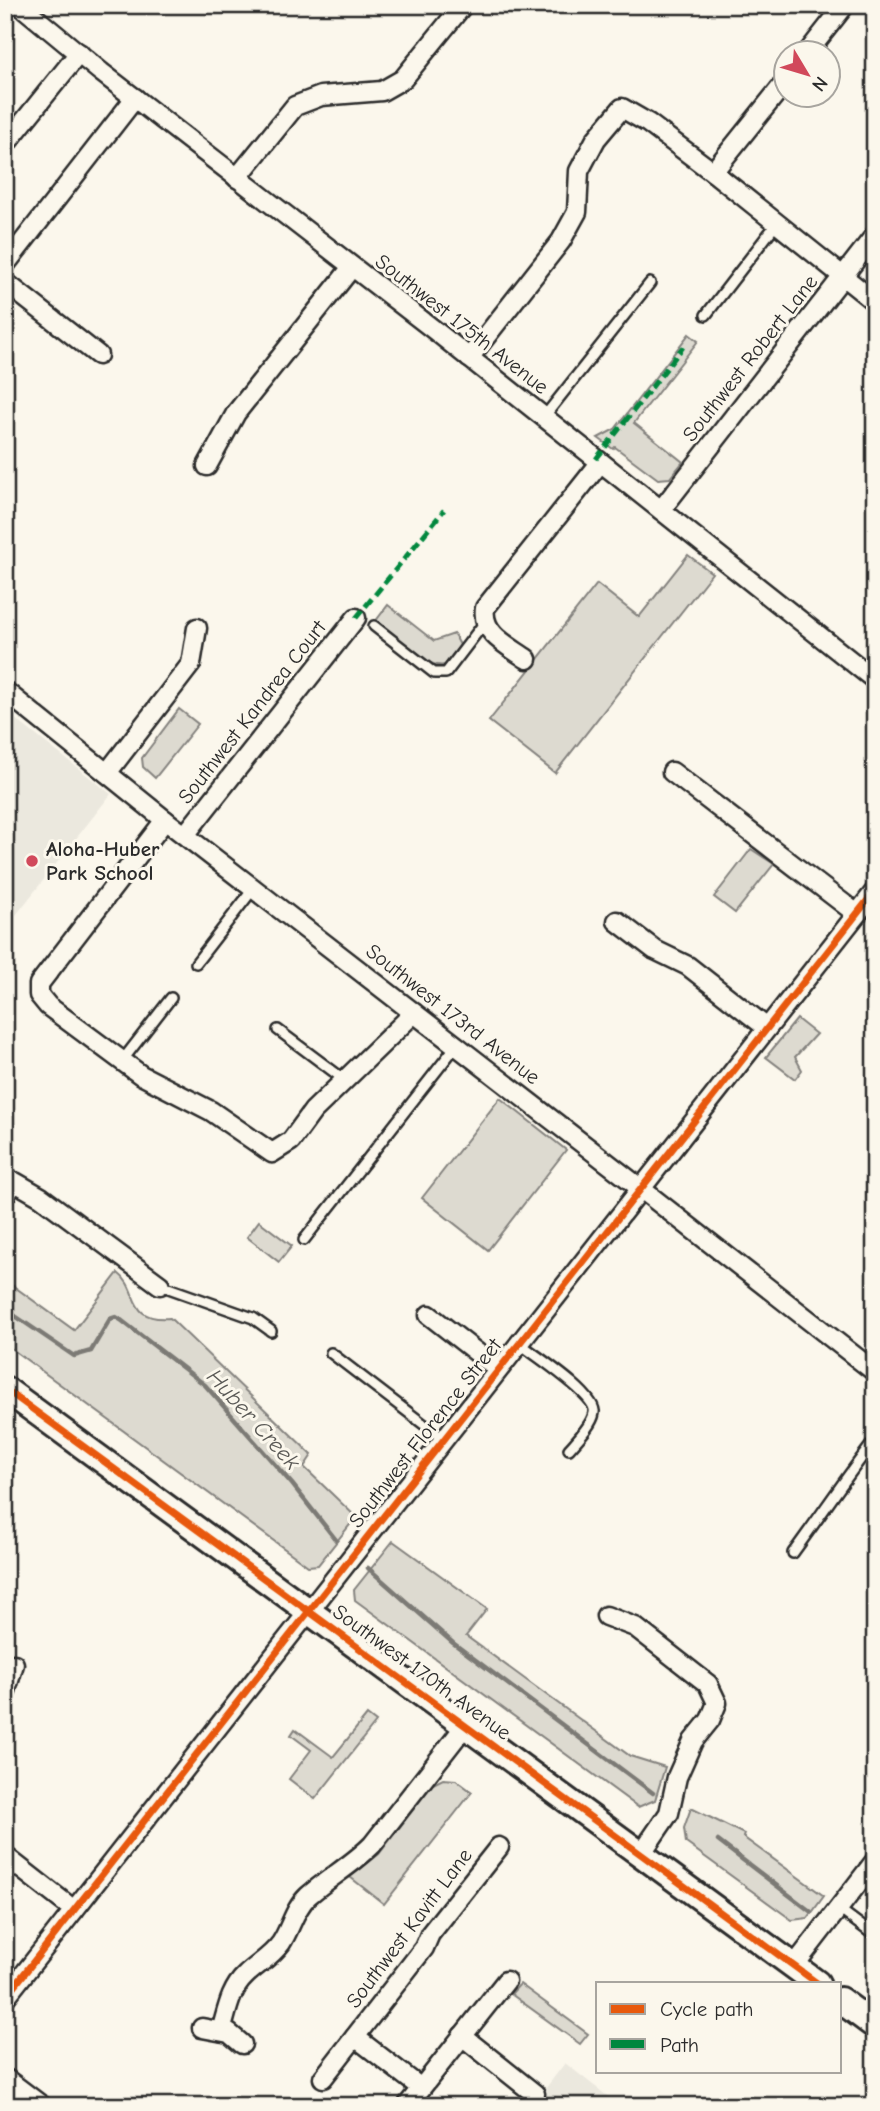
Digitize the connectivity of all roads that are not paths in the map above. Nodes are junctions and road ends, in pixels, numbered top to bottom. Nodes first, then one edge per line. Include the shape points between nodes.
1 (20, 5) edge
2 (463, 5) edge
3 (845, 5) edge
4 (819, 38) edge
5 (79, 53) junction
6 (135, 98) junction
7 (772, 98) edge
8 (5, 145) edge
9 (713, 172) junction
10 (237, 178) junction
11 (776, 223) junction
12 (875, 235) edge
13 (5, 265) edge
14 (352, 267) junction
15 (843, 276) junction
16 (5, 282) edge
17 (650, 283) dead end
18 (875, 302) edge
19 (706, 314) dead end
20 (98, 355) dead end
21 (469, 358) junction
22 (544, 417) junction
23 (600, 463) junction
24 (207, 466) dead end
25 (661, 510) junction
26 (356, 618) dead end
27 (485, 622) junction
28 (374, 626) dead end
29 (197, 628) dead end
30 (527, 659) dead end
31 (875, 680) edge
32 (5, 691) edge
33 (672, 772) dead end
34 (107, 773) junction
35 (166, 820) junction
36 (185, 835) junction
37 (254, 888) junction
38 (875, 891) edge
39 (857, 914) junction
40 (617, 920) dead end
41 (196, 963) dead end
42 (171, 998) dead end
43 (414, 1013) junction
44 (767, 1028) junction
45 (278, 1030) dead end
46 (457, 1045) junction
47 (122, 1061) junction
48 (346, 1081) junction
49 (640, 1188) junction
50 (5, 1195) edge
51 (304, 1240) dead end
52 (160, 1285) joint
53 (429, 1315) dead end
54 (271, 1331) dead end
55 (519, 1343) junction
56 (331, 1353) dead end
57 (498, 1369) junction
58 (875, 1372) edge
59 (5, 1389) edge
60 (443, 1439) junction
61 (875, 1440) edge
62 (569, 1450) dead end
63 (793, 1553) dead end
64 (308, 1611) junction
65 (606, 1616) dead end
66 (14, 1664) dead end
67 (5, 1694) edge
68 (465, 1726) junction
69 (499, 1847) dead end
70 (641, 1854) junction
71 (5, 1856) edge
72 (875, 1861) edge
73 (839, 1909) junction
74 (74, 1910) junction
75 (875, 1936) edge
76 (794, 1966) junction
77 (506, 1981) dead end
78 (816, 1982) edge
79 (5, 1998) edge
80 (842, 2001) edge
81 (875, 2026) edge
82 (202, 2028) dead end
83 (221, 2031) junction
84 (462, 2036) junction
85 (355, 2037) junction
86 (242, 2044) dead end
87 (5, 2078) edge
88 (323, 2078) dead end
89 (421, 2088) junction
90 (534, 2094) dead end
91 (42, 2106) edge
92 (407, 2106) edge

1 - 5 street, Southwest 175th Avenue
2 - 10 street via 403,79 382,91 321,96 295,106
3 - 4 street
5 - 6 street, Southwest 175th Avenue
5 - 8 street
6 - 10 street, Southwest 175th Avenue
6 - 13 street
7 - 9 street
9 - 11 street
9 - 21 street via 622,108 596,139 579,171 576,212 561,241
10 - 14 street, Southwest 175th Avenue
11 - 15 street
11 - 19 lane
12 - 15 street, Southwest Robert Lane
14 - 21 street, Southwest 175th Avenue
14 - 24 street via 236,413
15 - 18 street
15 - 25 street, Southwest Robert Lane
16 - 20 street
17 - 22 lane
21 - 22 street, Southwest 175th Avenue
22 - 23 street, Southwest 175th Avenue
23 - 25 street, Southwest 175th Avenue
23 - 27 street via 487,603
25 - 31 street, Southwest 175th Avenue
26 - 36 street, Southwest Kandrea Court
27 - 28 lane via 446,673 434,673
27 - 30 street via 490,632
29 - 34 street via 191,664
32 - 34 street, Southwest 173rd Avenue
33 - 39 street
34 - 35 street, Southwest 173rd Avenue
35 - 36 street, Southwest 173rd Avenue
35 - 47 street, Southwest Kandrea Court via 38,986 48,1006
36 - 37 street, Southwest 173rd Avenue
37 - 41 lane
37 - 43 street, Southwest 173rd Avenue
38 - 39 street, Southwest Florence Street
39 - 44 street, Southwest Florence Street
40 - 44 street via 655,950 688,966
42 - 47 lane
43 - 46 street, Southwest 173rd Avenue
43 - 48 street
44 - 49 street, Southwest Florence Street
45 - 48 lane
46 - 49 street, Southwest 173rd Avenue
46 - 51 lane
47 - 48 street via 159,1086 224,1118 272,1153 291,1141 313,1111
49 - 55 street, Southwest Florence Street
49 - 58 street, Southwest 173rd Avenue
50 - 52 street via 15,1182 41,1197
52 - 54 lane via 253,1318
53 - 57 street
55 - 57 street, Southwest Florence Street
55 - 62 lane via 586,1395 595,1408
56 - 60 lane
57 - 60 street, Southwest Florence Street
59 - 64 main road, Southwest 170th Avenue
60 - 64 street, Southwest Florence Street
61 - 63 lane
64 - 68 main road, Southwest 170th Avenue
64 - 74 street, Southwest Florence Street
65 - 70 street via 646,1635 708,1684 717,1703 677,1777 669,1813
66 - 67 street
68 - 70 main road, Southwest 170th Avenue
68 - 83 street via 372,1845 306,1897 281,1943 233,1992
69 - 85 street, Southwest Kavitt Lane
70 - 76 main road, Southwest 170th Avenue
71 - 74 street
72 - 73 street
73 - 75 lane
73 - 76 street
74 - 79 street, Southwest Florence Street
76 - 78 main road, Southwest 170th Avenue
77 - 84 street
80 - 81 main road
82 - 83 street
83 - 86 street
84 - 89 street
84 - 90 street
85 - 88 street, Southwest Kavitt Lane
85 - 89 street, Southwest Kavitt Lane
87 - 91 street
89 - 92 street

